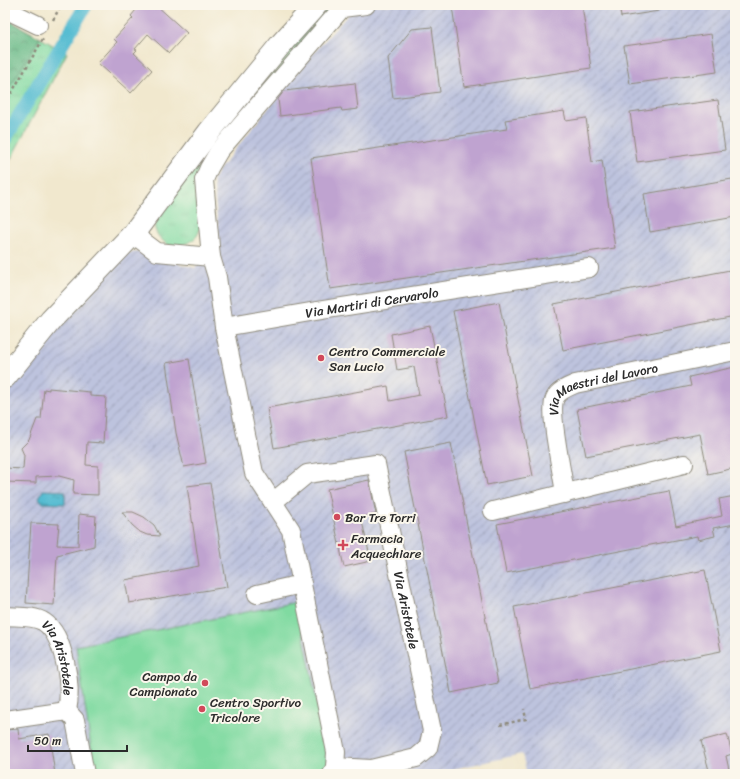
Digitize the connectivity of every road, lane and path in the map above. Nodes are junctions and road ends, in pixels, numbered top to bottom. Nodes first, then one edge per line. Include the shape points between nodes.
1 (61, 5) edge
2 (316, 5) edge
3 (366, 5) edge
4 (5, 9) edge
5 (44, 29) junction
6 (5, 104) edge
7 (133, 234) junction
8 (211, 257) junction
9 (589, 268) dead end
10 (224, 327) junction
11 (735, 351) edge
12 (5, 377) edge
13 (684, 464) dead end
14 (565, 494) junction
15 (273, 502) junction
16 (493, 512) dead end
17 (302, 584) junction
18 (257, 594) dead end
19 (5, 616) edge
20 (524, 709) dead end
21 (67, 711) junction
22 (5, 720) edge
23 (500, 725) dead end
24 (333, 771) edge
25 (85, 774) edge

1 - 5 path
2 - 7 main road via 209,132
3 - 8 street via 342,8 219,151 208,168 204,180
4 - 5 street
5 - 6 path
7 - 8 street via 157,252
7 - 12 main road via 51,320
8 - 10 street via 217,276
9 - 10 street, Via Martiri di Cervarolo
10 - 15 street, Via Aristotele via 254,473
11 - 14 street, Via Maestri del Lavoro via 575,384 558,394 554,399 553,413
13 - 14 street
14 - 16 street
15 - 17 street, Via Aristotele via 291,530
15 - 24 street, Via Aristotele via 307,474 376,464 432,731 428,748 416,758 371,769
17 - 18 street
17 - 24 street, Via Aristotele via 336,752
19 - 21 street, Via Aristotele via 36,618 53,631 60,644 70,692
20 - 23 path via 526,719
21 - 22 street, Via Aristotele
21 - 25 street, Via Aristotele via 75,720

